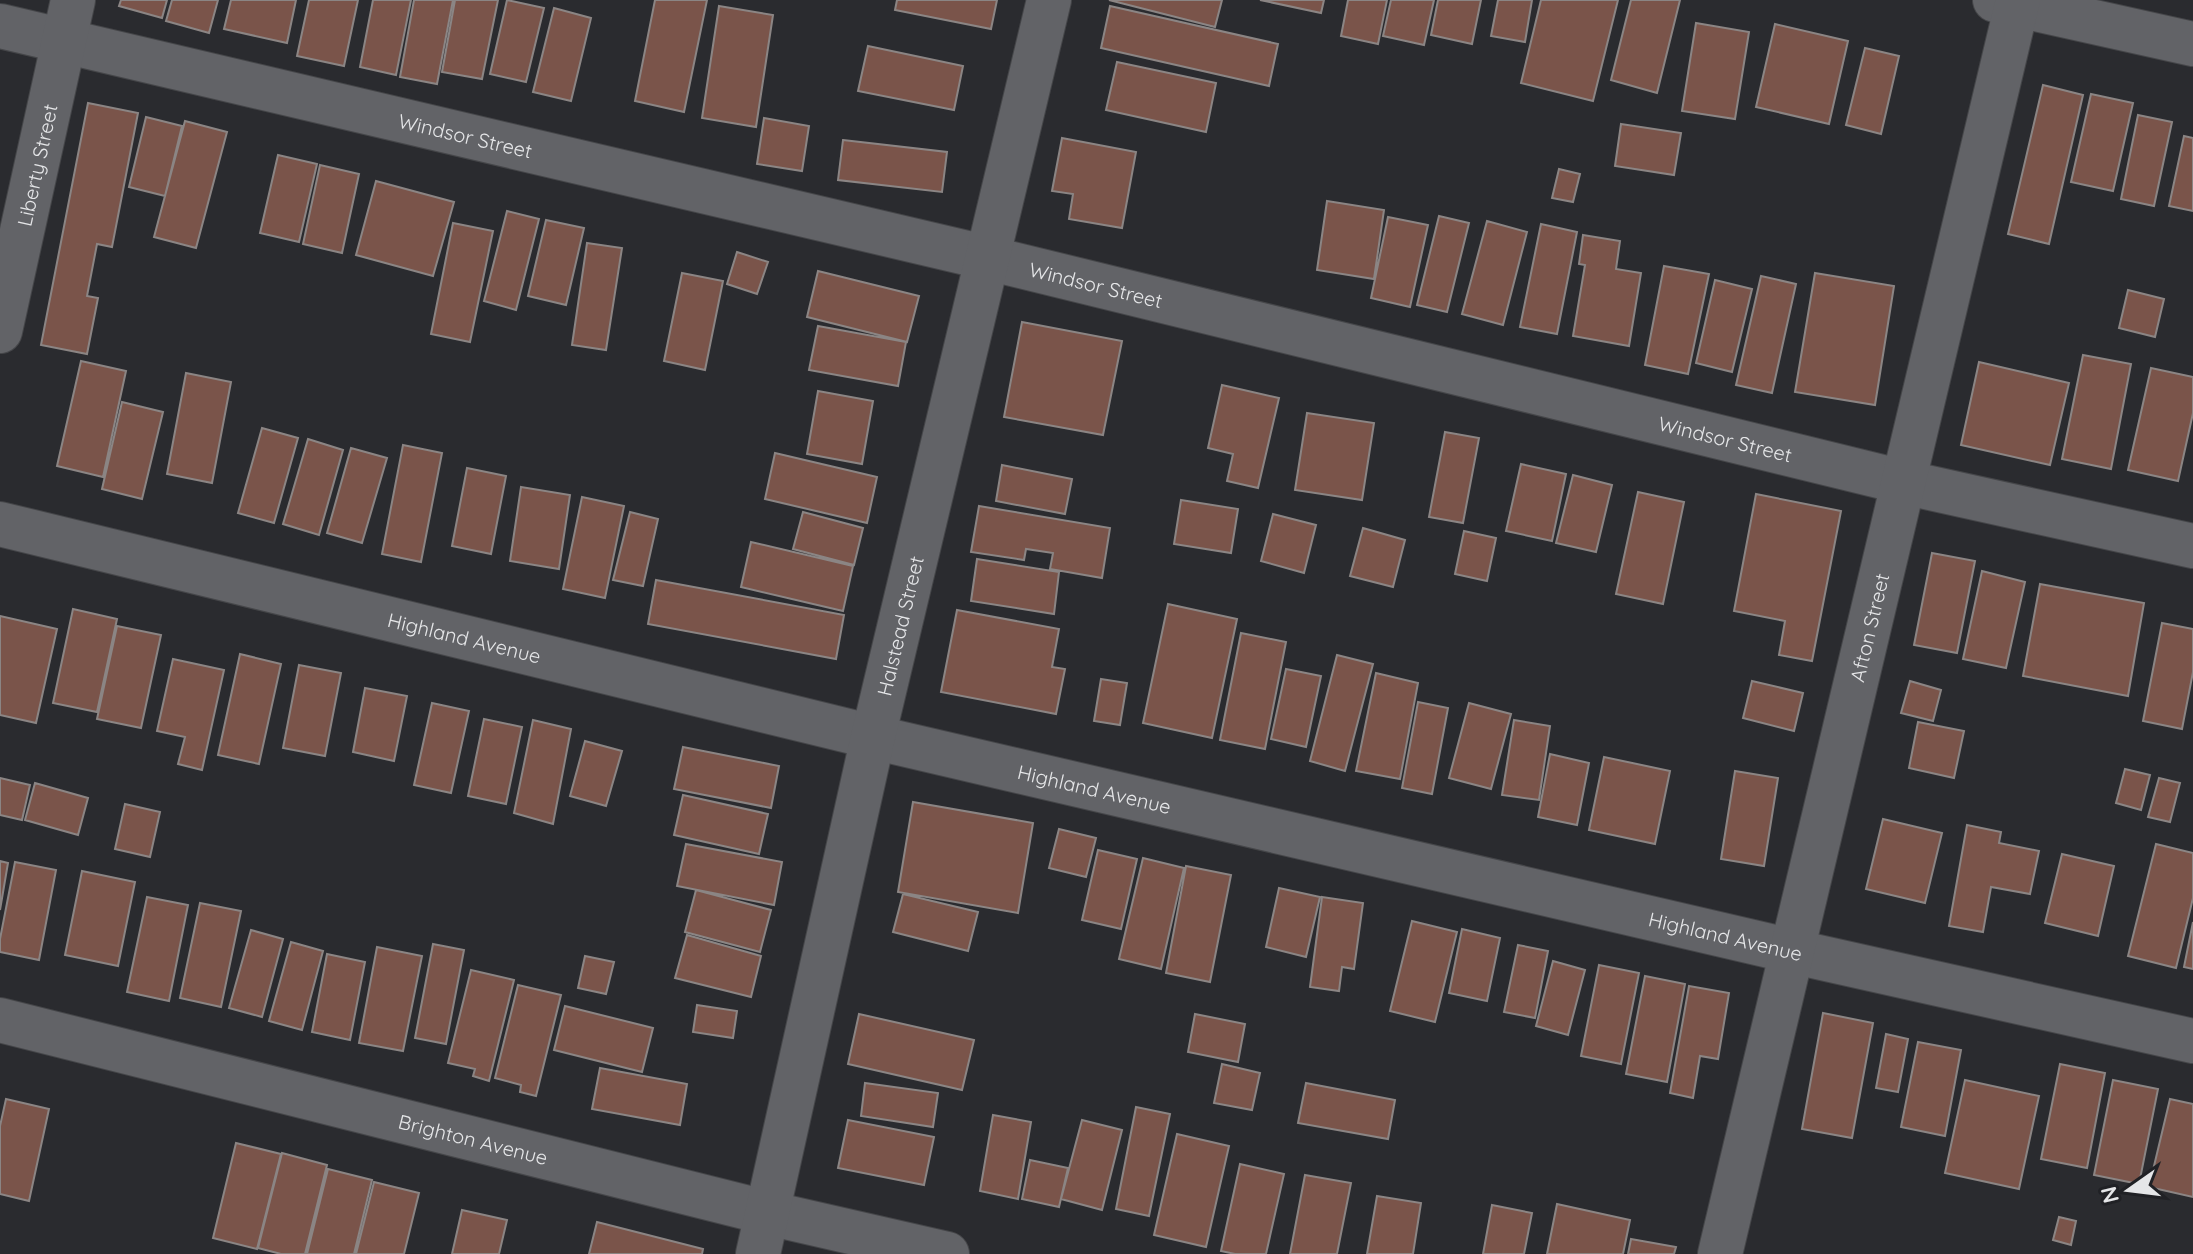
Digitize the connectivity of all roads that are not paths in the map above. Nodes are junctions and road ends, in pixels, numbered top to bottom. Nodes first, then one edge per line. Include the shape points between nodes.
1 (1049, 0) edge
2 (2010, 2) edge
3 (68, 20) edge
4 (0, 26) edge
5 (2193, 44) edge
6 (988, 258) junction
7 (0, 331) edge
8 (1903, 482) junction
9 (0, 524) edge
10 (2193, 546) edge
11 (873, 737) junction
12 (1791, 951) junction
13 (0, 1020) edge
14 (2193, 1041) edge
15 (763, 1234) edge
16 (947, 1254) edge
17 (1720, 1254) edge

1 - 6 street, Halstead Street
2 - 5 street
2 - 8 street, Afton Street
3 - 4 street, Windsor Street
3 - 6 street, Windsor Street
3 - 7 street, Liberty Street
6 - 8 street, Windsor Street
6 - 11 street, Halstead Street
8 - 10 street, Windsor Street
8 - 12 street, Afton Street
9 - 11 street, Highland Avenue
11 - 12 street, Highland Avenue
11 - 15 street, Halstead Street
12 - 14 street, Highland Avenue
12 - 17 street, Afton Street
13 - 15 street, Brighton Avenue
15 - 16 street, Brighton Avenue

